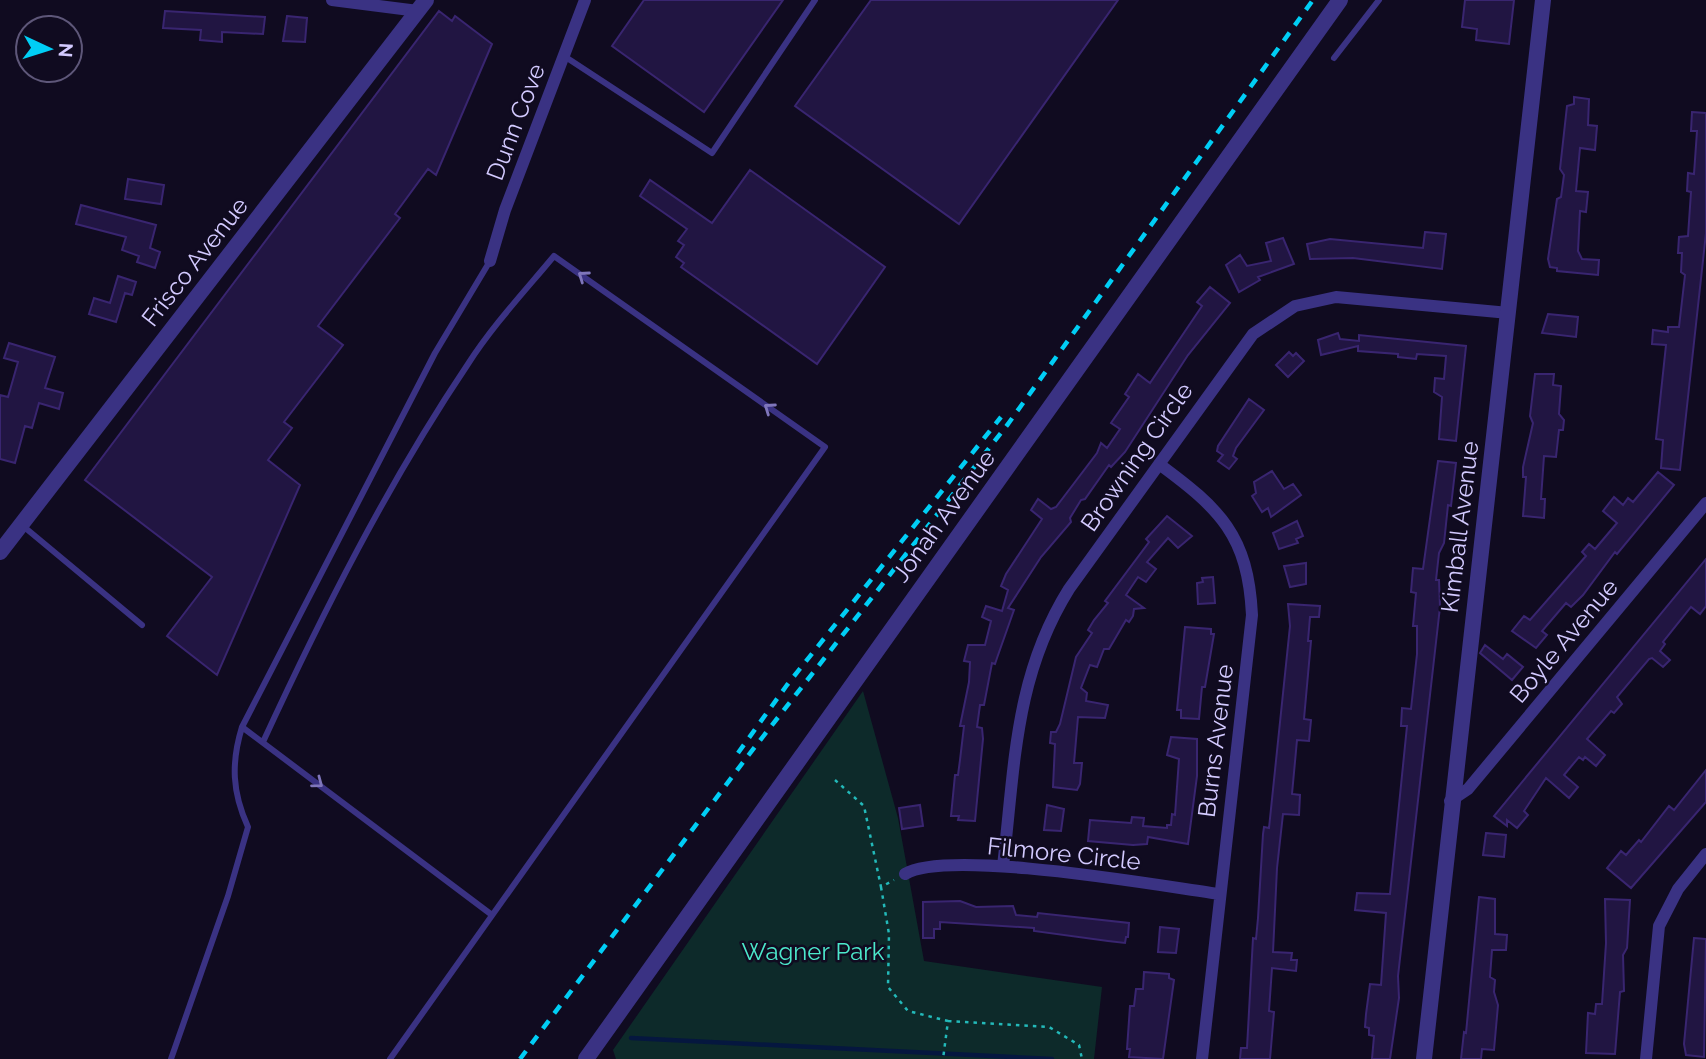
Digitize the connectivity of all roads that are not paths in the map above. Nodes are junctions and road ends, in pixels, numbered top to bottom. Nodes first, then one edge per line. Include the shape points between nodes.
1 (332, 0) edge
2 (585, 0) edge
3 (815, 0) edge
4 (1340, 0) edge
5 (1379, 0) edge
6 (1543, 0) edge
7 (422, 5) edge
8 (564, 56) junction
9 (1334, 58) dead end
10 (490, 261) joint
11 (1509, 313) junction
12 (1159, 464) junction
13 (1706, 503) edge
14 (22, 524) junction
15 (0, 552) edge
16 (142, 625) dead end
17 (242, 727) junction
18 (263, 742) junction
19 (1450, 801) junction
20 (1706, 854) edge
21 (1003, 866) junction
22 (905, 874) road end
23 (1220, 894) junction
24 (492, 915) junction
25 (171, 1059) edge
26 (390, 1059) edge
27 (586, 1059) edge
28 (1202, 1059) edge
29 (1424, 1059) edge
30 (1646, 1059) edge

1 - 7 street
2 - 8 street, Dunn Cove
3 - 8 lane via 712,153
4 - 27 street, Jonah Avenue
5 - 9 lane
6 - 11 street, Kimball Avenue
7 - 14 street, Frisco Avenue
8 - 10 street, Dunn Cove via 505,209
10 - 17 lane via 435,353
11 - 12 street, Browning Circle via 1358,297 1315,299 1294,306 1263,324 1239,349
11 - 19 street, Kimball Avenue
12 - 21 street, Browning Circle via 1069,589 1036,650 1024,692
12 - 23 street, Burns Avenue via 1220,514 1234,534 1248,573 1252,615
13 - 19 street, Boyle Avenue via 1468,789
14 - 15 street, Frisco Avenue
14 - 16 lane
17 - 18 lane
17 - 25 lane via 233,756 240,808 248,827
18 -> 24 lane
24 -> 18 lane via 825,447 554,256 468,362 402,472 318,622
19 - 29 street, Kimball Avenue
20 - 30 street via 1678,889 1660,926
21 - 22 street, Filmore Circle via 933,864
21 - 23 street, Filmore Circle
23 - 28 street, Burns Avenue
24 - 26 lane

